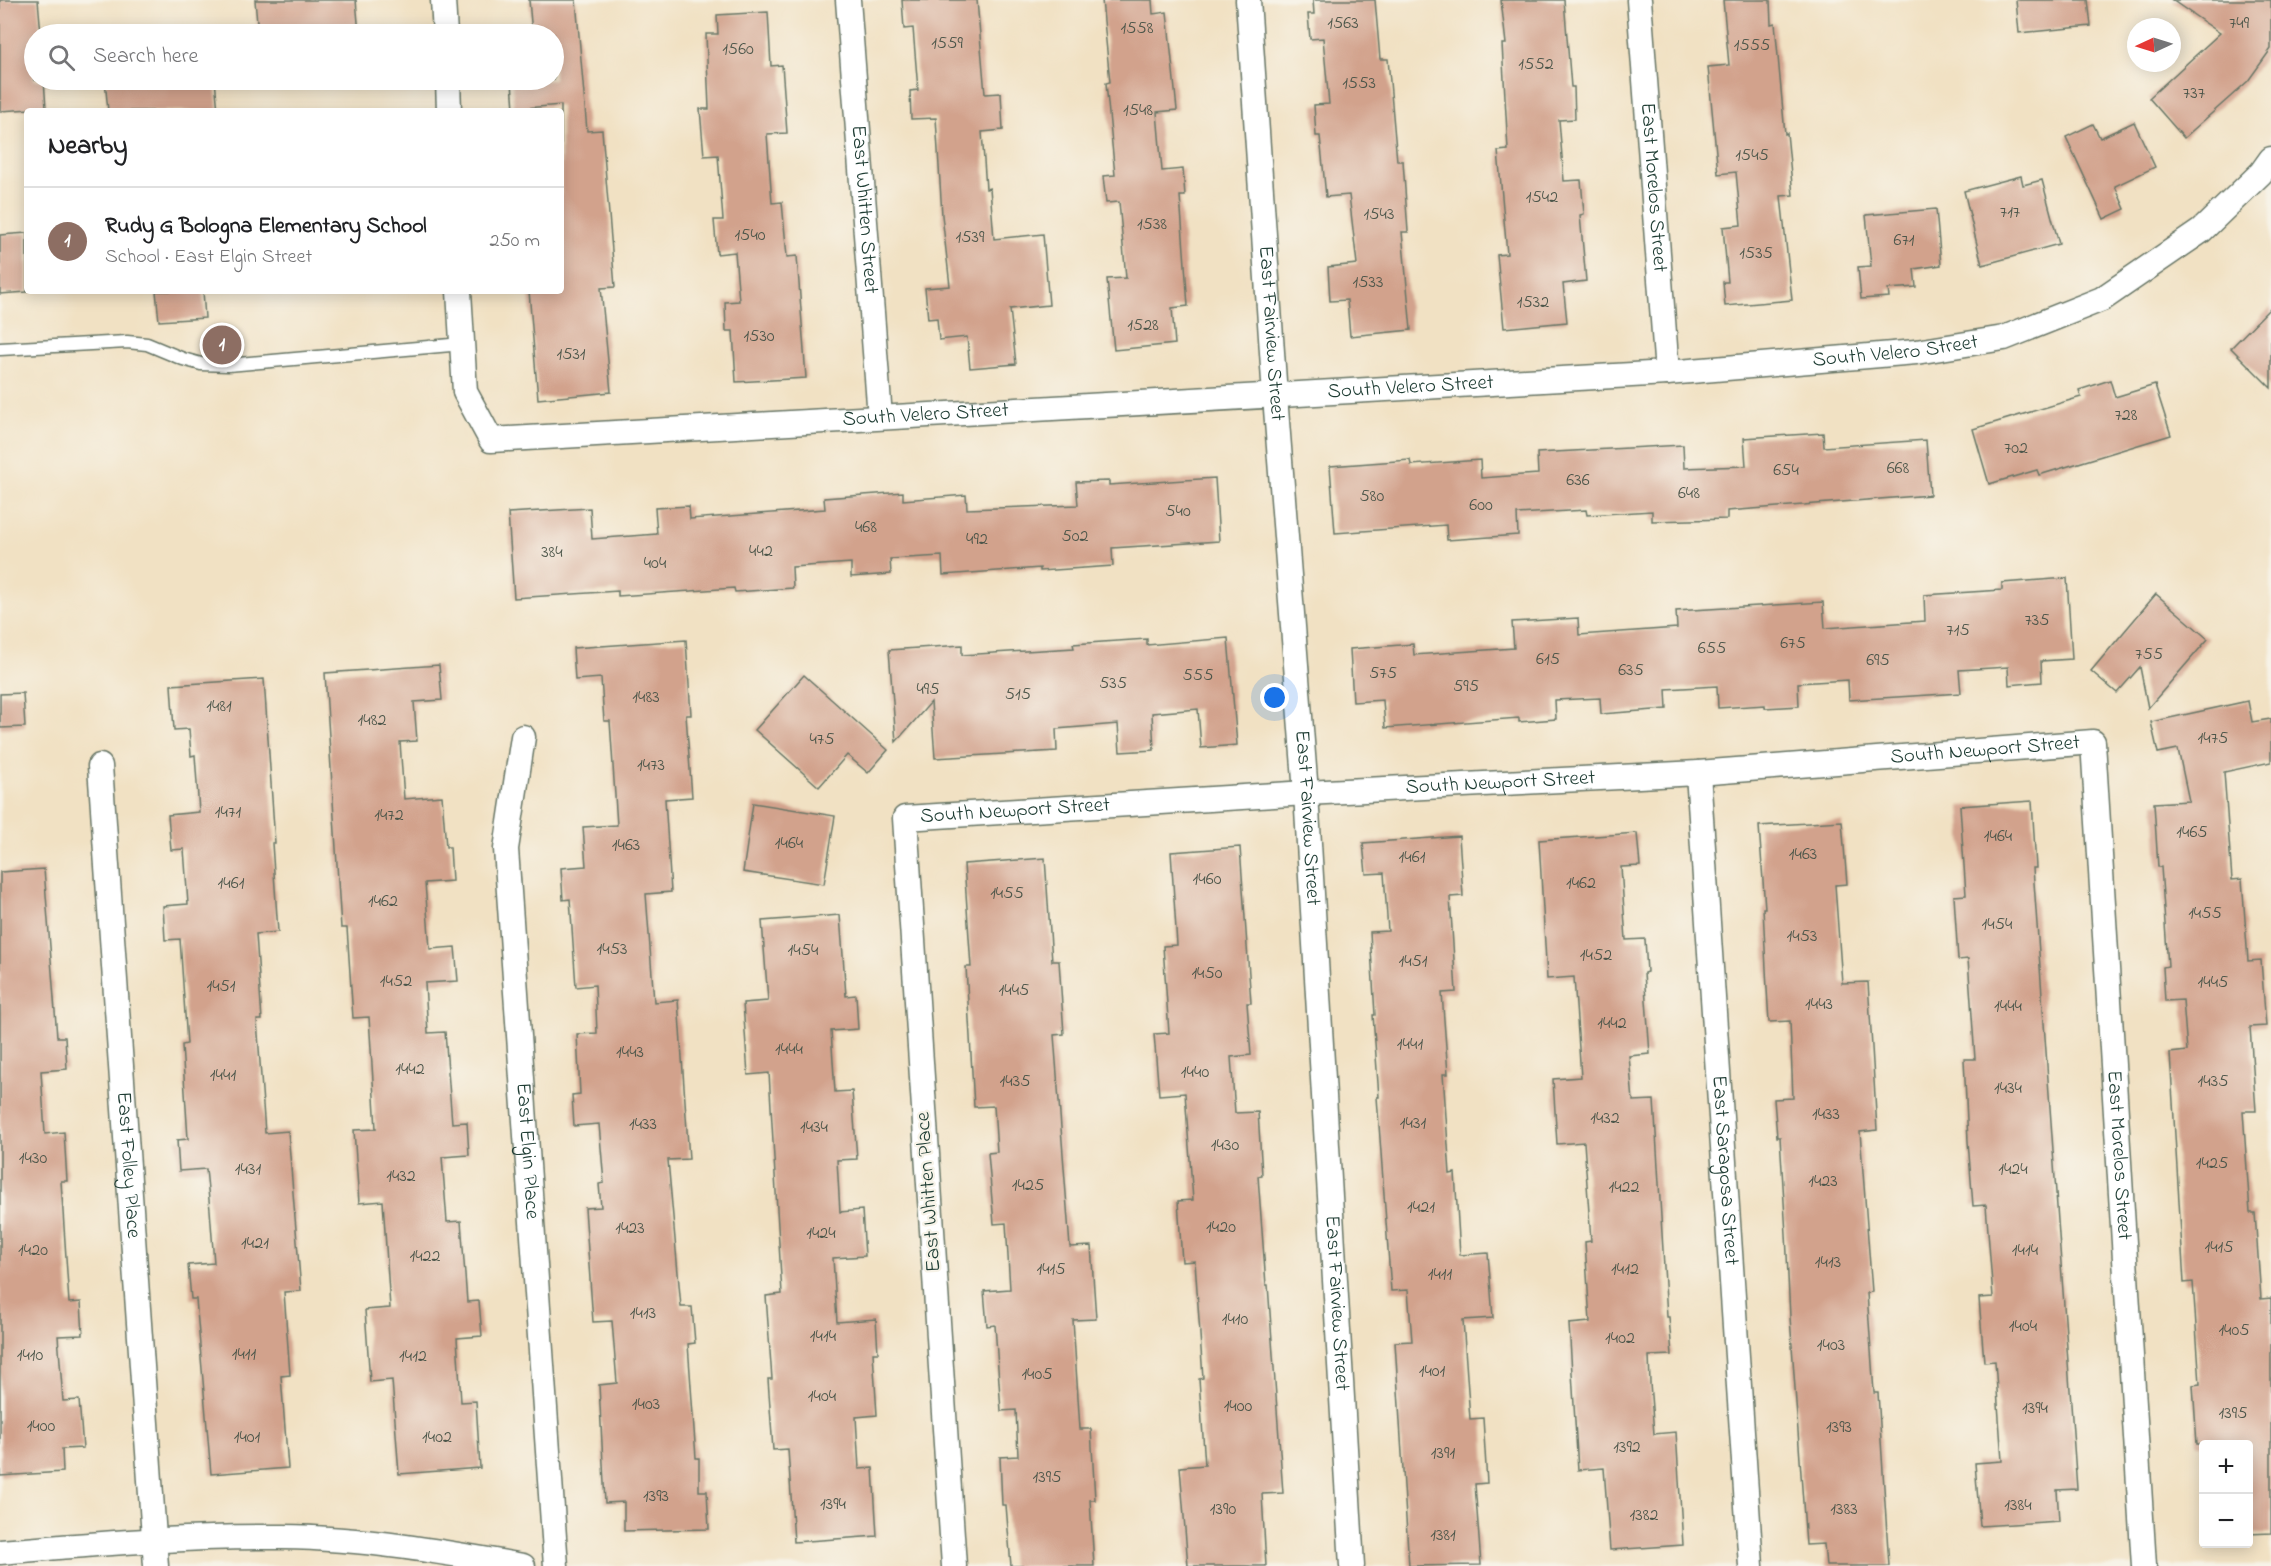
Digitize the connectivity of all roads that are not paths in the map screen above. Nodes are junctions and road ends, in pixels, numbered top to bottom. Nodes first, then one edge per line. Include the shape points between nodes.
1 (443, 0) edge
2 (848, 0) edge
3 (1248, 0) edge
4 (1639, 0) edge
5 (444, 24) edge
6 (449, 90) edge
7 (450, 108) edge
8 (2271, 159) edge
9 (459, 294) edge
10 (462, 344) junction
11 (0, 349) edge
12 (1667, 373) junction
13 (1275, 396) junction
14 (879, 417) junction
15 (523, 737) dead end
16 (2093, 742) joint
17 (100, 766) dead end
18 (1698, 773) junction
19 (1306, 793) junction
20 (904, 818) joint
21 (154, 1539) junction
22 (0, 1552) edge
23 (156, 1566) edge
24 (523, 1566) edge
25 (556, 1566) edge
26 (954, 1566) edge
27 (1352, 1566) edge
28 (1750, 1566) edge
29 (2144, 1566) edge

1 - 5 street
2 - 14 street, East Whitten Street
3 - 13 street, East Fairview Street
4 - 12 street, East Morelos Street
6 - 7 street
8 - 12 street, South Velero Street via 2201,231 2102,299 2004,338 1916,352
9 - 10 street
10 - 11 lane via 228,366 201,364 147,344 127,342
10 - 14 street, South Velero Street via 465,392 491,440
12 - 13 street, South Velero Street
13 - 14 street, South Velero Street
13 - 19 street, East Fairview Street
15 - 25 street, East Elgin Place via 506,849
16 - 18 street, South Newport Street
16 - 29 street, East Morelos Street
17 - 21 street, East Folley Place
18 - 19 street, South Newport Street
18 - 28 street, East Saragosa Street
19 - 20 street, South Newport Street
19 - 27 street, East Fairview Street
20 - 26 street, East Whitten Place
21 - 22 street
21 - 23 street, East Folley Place
21 - 24 street via 341,1540

